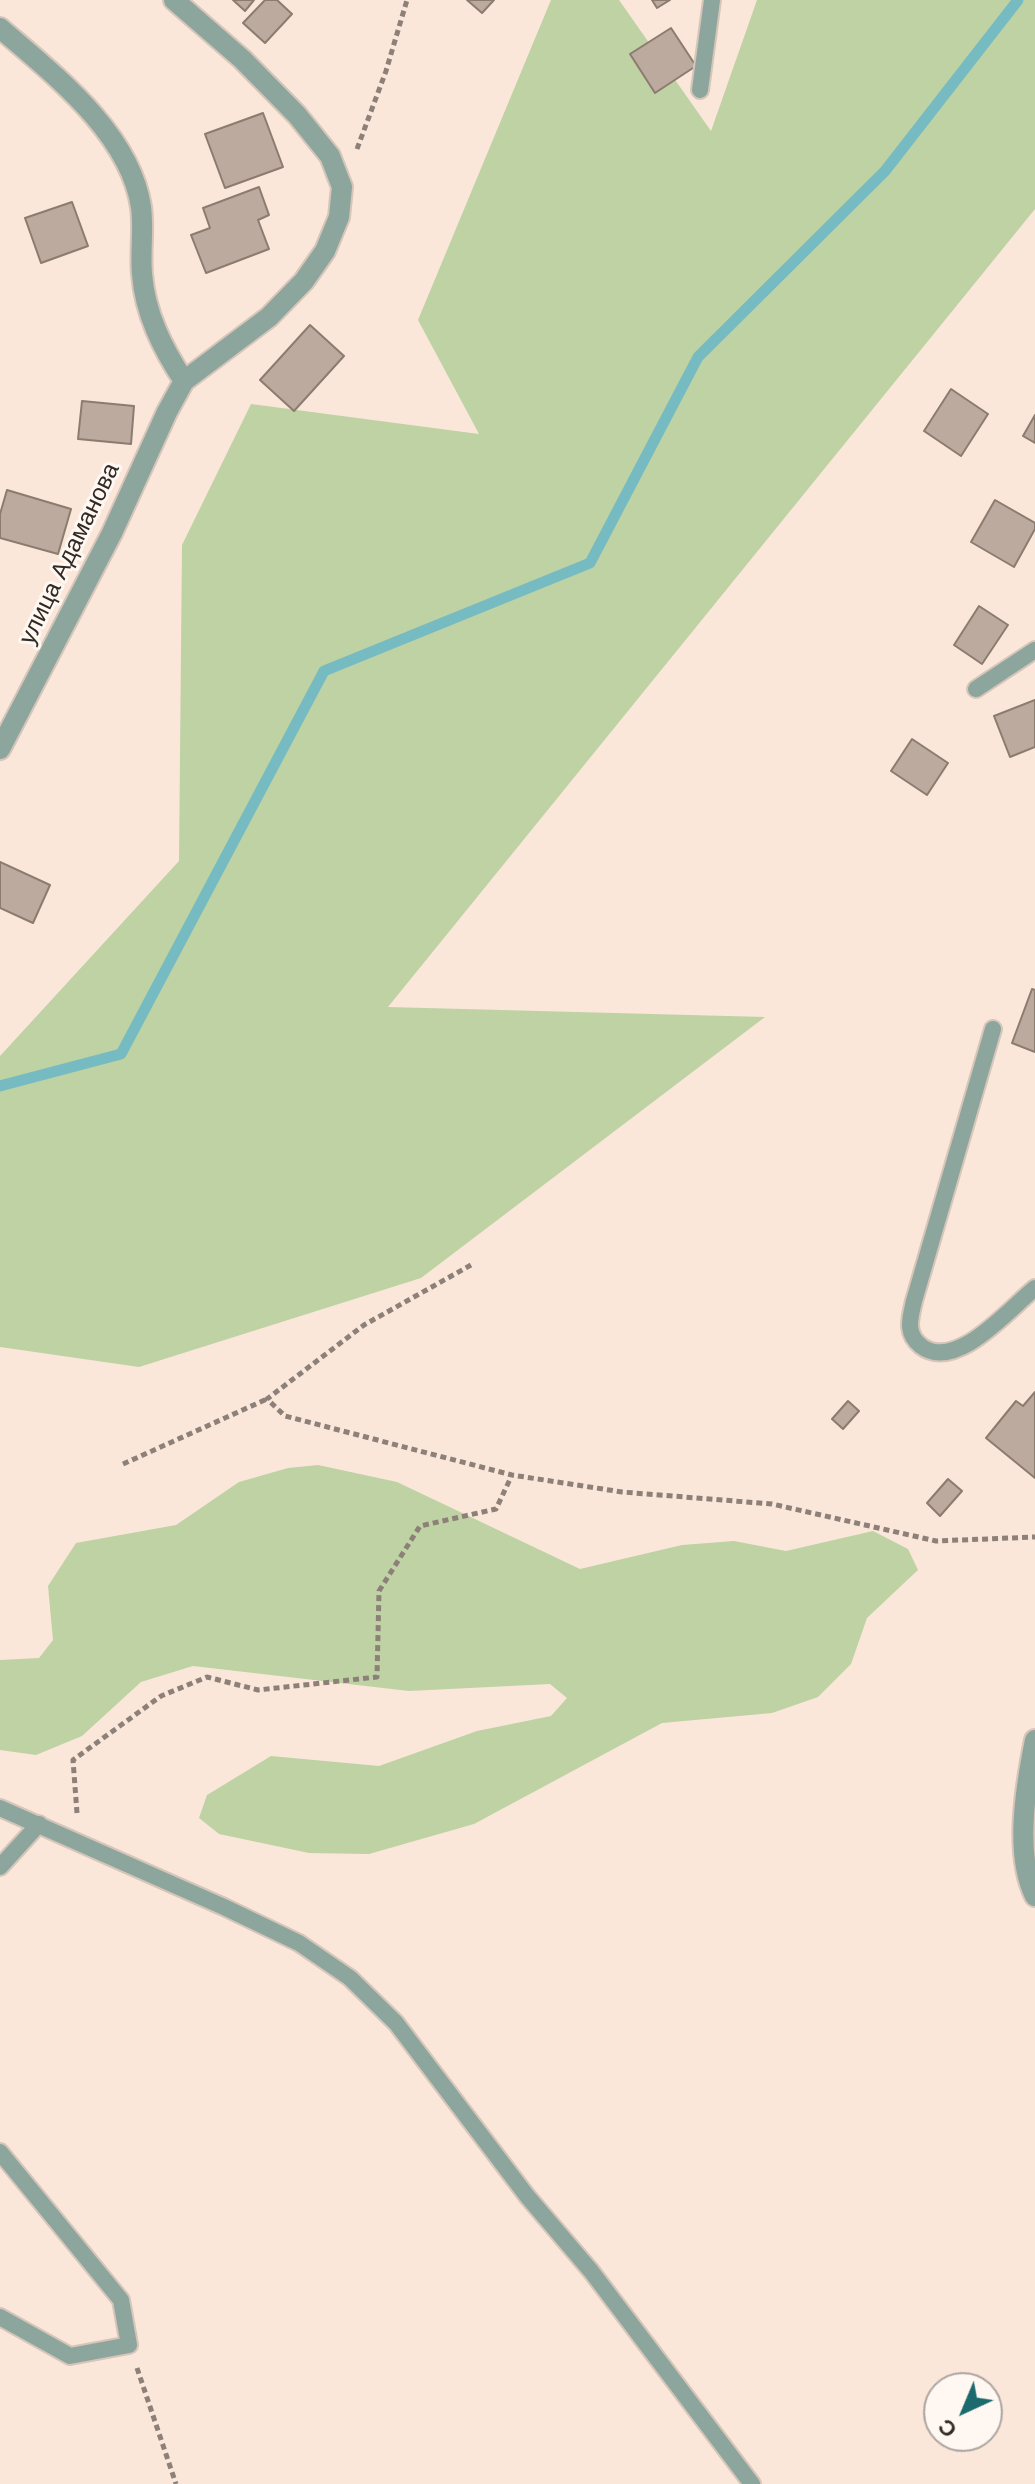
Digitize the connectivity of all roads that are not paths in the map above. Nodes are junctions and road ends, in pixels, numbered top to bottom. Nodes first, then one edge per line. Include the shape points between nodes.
1 (174, 0) edge
2 (712, 0) edge
3 (0, 28) edge
4 (700, 90) dead end
5 (184, 381) junction
6 (1035, 650) edge
7 (976, 689) dead end
8 (0, 749) edge
9 (993, 1029) dead end
10 (1035, 1288) edge
11 (1035, 1740) edge
12 (0, 1808) edge
13 (39, 1824) junction
14 (0, 1867) edge
15 (1035, 1896) edge
16 (0, 2152) edge
17 (0, 2317) edge
18 (752, 2484) edge

1 - 5 street, улица Адаманова via 297,115 330,156 342,187 339,217 325,251 304,281 269,317
2 - 4 lane
3 - 5 street via 56,76 110,136 130,172 141,207 142,277 152,321
5 - 8 street, улица Адаманова
6 - 7 lane
9 - 10 lane via 914,1301 909,1326 914,1340 927,1351 946,1353 983,1334
11 - 15 street via 1027,1780 1024,1856
12 - 13 lane
13 - 14 lane
13 - 18 lane via 299,1943 350,1978 396,2023
16 - 17 lane via 121,2300 129,2345 70,2356

